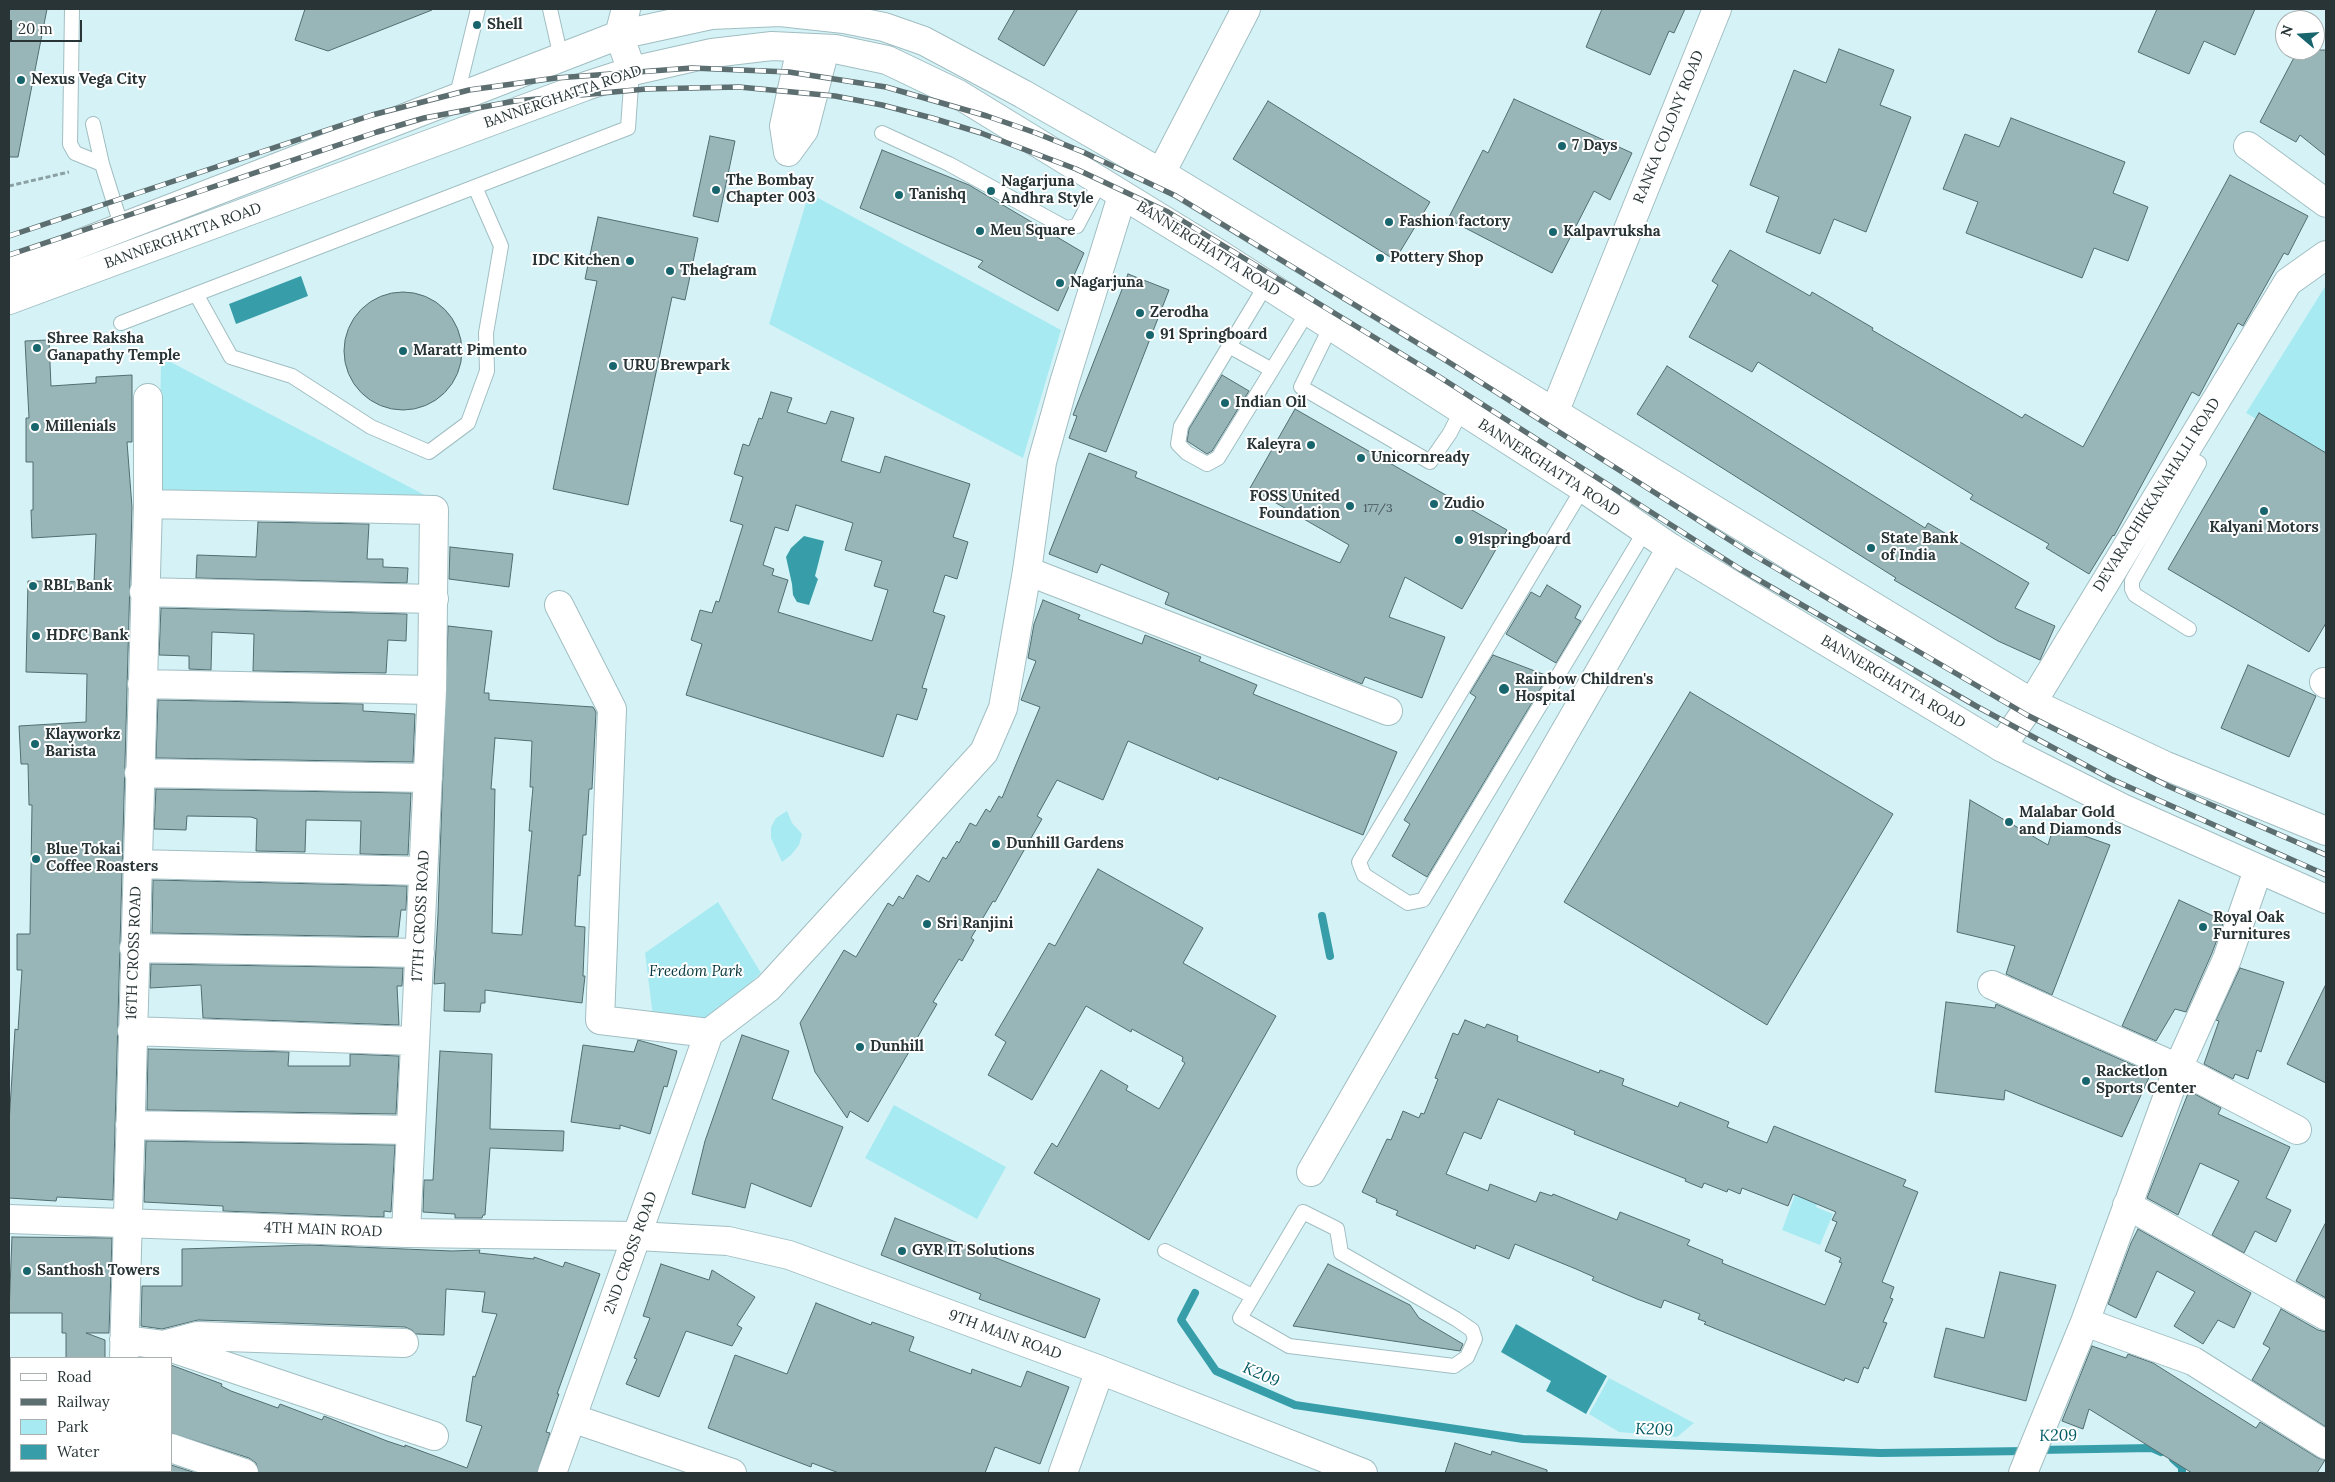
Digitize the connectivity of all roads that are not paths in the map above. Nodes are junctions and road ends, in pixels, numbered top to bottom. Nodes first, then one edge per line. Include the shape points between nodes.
1 (72, 9) edge
2 (478, 9) edge
3 (550, 9) edge
4 (626, 9) edge
5 (1246, 9) edge
6 (1717, 9) edge
7 (846, 14) edge
8 (619, 36) junction
9 (820, 49) junction
10 (561, 58) junction
11 (632, 71) junction
12 (456, 99) junction
13 (93, 124) dead end
14 (882, 133) dead end
15 (2248, 146) dead end
16 (102, 164) junction
17 (1161, 173) junction
18 (475, 187) junction
19 (1111, 189) junction
20 (2326, 203) edge
21 (122, 228) junction
22 (2326, 255) edge
23 (9, 271) edge
24 (1266, 285) junction
25 (196, 294) junction
26 (9, 300) edge
27 (1308, 311) junction
28 (121, 323) dead end
29 (1331, 326) junction
30 (1229, 346) junction
31 (1272, 370) junction
32 (148, 398) dead end
33 (1461, 411) junction
34 (1554, 413) junction
35 (2182, 454) junction
36 (1583, 488) junction
37 (148, 504) junction
38 (1645, 531) junction
39 (1671, 548) junction
40 (1027, 571) junction
41 (144, 592) junction
42 (434, 599) junction
43 (559, 605) dead end
44 (2189, 628) dead end
45 (142, 684) junction
46 (432, 690) junction
47 (2032, 702) junction
48 (1388, 711) dead end
49 (2001, 747) junction
50 (139, 773) junction
51 (428, 778) junction
52 (2326, 831) edge
53 (137, 864) junction
54 (2258, 870) junction
55 (423, 871) junction
56 (2326, 900) edge
57 (134, 948) junction
58 (420, 952) junction
59 (1992, 985) dead end
60 (132, 1031) junction
61 (709, 1033) junction
62 (415, 1041) junction
63 (2178, 1068) junction
64 (130, 1125) junction
65 (411, 1130) junction
66 (2297, 1130) dead end
67 (1311, 1172) dead end
68 (2127, 1205) junction
69 (9, 1219) edge
70 (127, 1222) junction
71 (406, 1233) junction
72 (636, 1236) junction
73 (1165, 1251) dead end
74 (1252, 1296) junction
75 (2326, 1316) edge
76 (2085, 1322) junction
77 (404, 1343) dead end
78 (163, 1345) junction
79 (124, 1349) edge
80 (1100, 1370) junction
81 (572, 1418) junction
82 (434, 1436) dead end
83 (2326, 1445) edge
84 (172, 1448) edge
85 (244, 1473) edge
86 (552, 1473) edge
87 (732, 1473) edge
88 (1063, 1473) edge
89 (1363, 1473) edge
90 (2023, 1473) edge

1 - 16 lane via 70,144 75,153
2 - 12 lane
3 - 10 lane
4 - 8 street
5 - 17 street
6 - 34 street, RANKA COLONY ROAD
7 - 8 street, BANNERGHATTA ROAD via 711,15
7 - 9 street
7 - 17 street, BANNERGHATTA ROAD via 924,42
8 - 10 street, BANNERGHATTA ROAD
8 - 11 street
9 - 11 street, BANNERGHATTA ROAD via 772,46 712,53
9 - 19 street, BANNERGHATTA ROAD via 888,60 958,94
10 - 12 street, BANNERGHATTA ROAD
11 - 18 lane via 628,128
11 - 26 street, BANNERGHATTA ROAD
12 - 21 street, BANNERGHATTA ROAD
13 - 16 lane
14 - 19 lane via 950,164 1066,228 1077,226
15 - 20 street
16 - 21 lane
17 - 34 street, BANNERGHATTA ROAD
18 - 25 lane
18 - 25 lane via 501,246 486,333 487,371 468,424 429,452 371,427 292,376 231,356
19 - 24 street, BANNERGHATTA ROAD
19 - 40 street via 1042,462
21 - 23 street, BANNERGHATTA ROAD
22 - 35 street, DEVARACHIKKANAHALLI ROAD via 2288,282
24 - 27 street, BANNERGHATTA ROAD
24 - 30 lane
25 - 28 lane
27 - 29 street, BANNERGHATTA ROAD
27 - 31 lane
29 - 33 street, BANNERGHATTA ROAD
29 - 33 lane via 1301,387 1430,462
30 - 31 lane
30 - 31 lane via 1181,426 1178,444 1187,453 1207,464 1218,458
32 - 37 street, 16TH CROSS ROAD
33 - 36 street, BANNERGHATTA ROAD
34 - 47 street, BANNERGHATTA ROAD
35 - 44 lane via 2198,463 2132,581 2132,589 2135,595
35 - 47 street, DEVARACHIKKANAHALLI ROAD
36 - 38 street, BANNERGHATTA ROAD
36 - 38 lane via 1359,862 1364,875 1408,903 1423,900
37 - 41 street, 16TH CROSS ROAD
37 - 42 street, 17TH CROSS ROAD via 434,510
38 - 39 street, BANNERGHATTA ROAD
39 - 49 street, BANNERGHATTA ROAD
39 - 67 street
40 - 48 street
40 - 61 street via 1003,708 984,752 768,988
41 - 42 street
41 - 45 street, 16TH CROSS ROAD
42 - 46 street, 17TH CROSS ROAD
43 - 61 street via 612,709 600,1020
45 - 46 street
45 - 50 street, 16TH CROSS ROAD
46 - 51 street, 17TH CROSS ROAD
47 - 49 street, DEVARACHIKKANAHALLI ROAD
47 - 52 street, BANNERGHATTA ROAD via 2166,766
49 - 54 street, BANNERGHATTA ROAD via 2122,808
50 - 51 street
50 - 53 street, 16TH CROSS ROAD
51 - 55 street, 17TH CROSS ROAD
53 - 55 street
53 - 57 street, 16TH CROSS ROAD
54 - 56 street, BANNERGHATTA ROAD
54 - 63 street via 2227,960
55 - 58 street, 17TH CROSS ROAD
57 - 58 street
57 - 60 street, 16TH CROSS ROAD
58 - 62 street, 17TH CROSS ROAD
59 - 63 street
60 - 62 street
60 - 64 street, 16TH CROSS ROAD
61 - 72 street, 2ND CROSS ROAD
62 - 65 street, 17TH CROSS ROAD
63 - 66 street
63 - 68 street
64 - 65 street
64 - 70 street, 16TH CROSS ROAD
65 - 71 street, 17TH CROSS ROAD
68 - 75 street
68 - 76 street
69 - 70 street, 4TH MAIN ROAD
70 - 71 street, 4TH MAIN ROAD
70 - 79 street, 16TH CROSS ROAD
71 - 72 street, 4TH MAIN ROAD
72 - 80 street, 9TH MAIN ROAD via 728,1241 789,1255
72 - 81 street, 2ND CROSS ROAD
73 - 74 lane
74 - 74 lane via 1303,1212 1337,1229 1341,1253 1456,1318 1472,1330 1475,1339 1466,1357 1454,1366 1289,1346 1240,1318
76 - 83 street via 2193,1361
76 - 90 street
77 - 78 street via 198,1336
78 - 79 street
78 - 82 street
80 - 88 street
80 - 89 street, 9TH MAIN ROAD
81 - 86 street, 2ND CROSS ROAD
81 - 87 street
84 - 85 street

